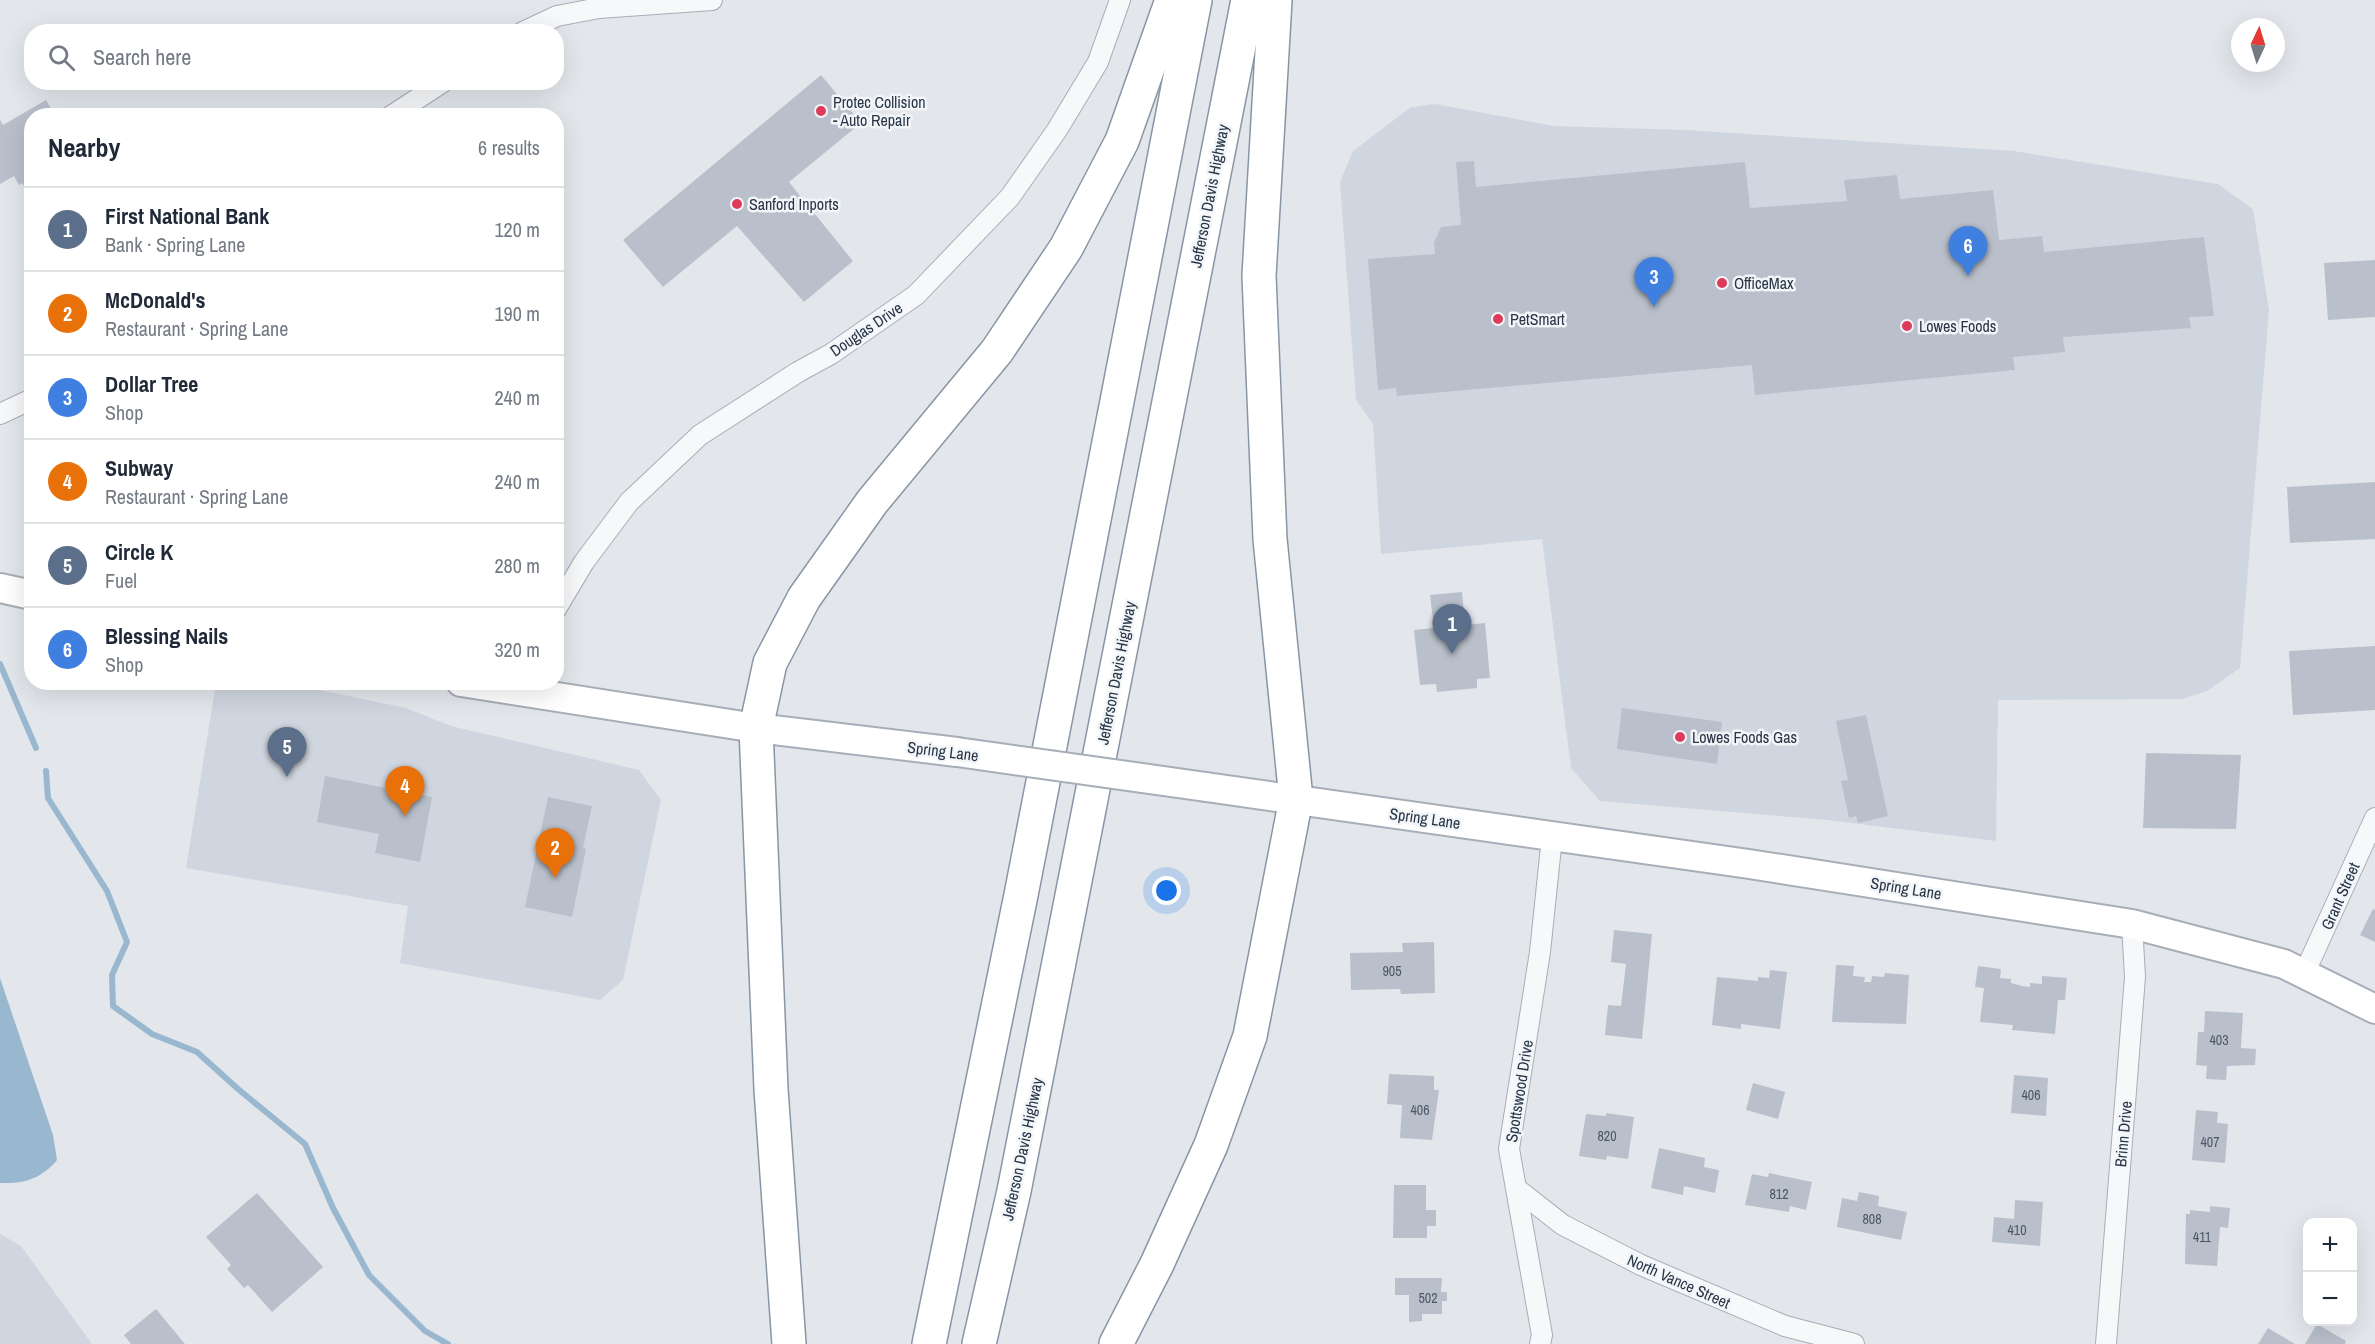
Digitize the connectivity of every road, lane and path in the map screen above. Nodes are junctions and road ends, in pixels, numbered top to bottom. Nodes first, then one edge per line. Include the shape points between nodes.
1 (712, 0) edge
2 (1120, 0) edge
3 (1172, 0) edge
4 (1195, 0) edge
5 (1248, 0) edge
6 (1275, 0) edge
7 (540, 24) edge
8 (431, 90) edge
9 (403, 108) edge
10 (24, 403) edge
11 (0, 414) edge
12 (0, 588) edge
13 (24, 593) edge
14 (564, 596) edge
15 (533, 690) edge
16 (756, 728) junction
17 (1296, 799) junction
18 (2375, 818) edge
19 (1552, 837) junction
20 (2132, 924) junction
21 (2304, 974) junction
22 (2375, 1009) edge
23 (1517, 1189) junction
24 (789, 1344) edge
25 (928, 1344) edge
26 (979, 1344) edge
27 (1116, 1344) edge
28 (1540, 1344) edge
29 (1854, 1344) edge
30 (2106, 1344) edge

1 - 7 street via 599,8 557,16
2 - 14 street, Douglas Drive via 1098,63 1010,196 916,295 831,354 700,435 629,502
3 - 16 highway via 1122,141 1066,248 997,351 872,502 804,598 770,663
4 - 25 highway via 1021,895
5 - 26 highway, Jefferson Davis Highway via 1014,1191
6 - 17 highway via 1259,276 1270,539
8 - 9 street
10 - 11 street
12 - 13 street
15 - 16 street, Spring Lane
16 - 17 street, Spring Lane, bridge
16 - 24 highway via 771,1089
17 - 19 street, Spring Lane
17 - 27 highway via 1250,1036 1211,1145
18 - 21 street, Grant Street
19 - 20 street, Spring Lane
19 - 23 street, Spottswood Drive via 1540,952 1509,1149
20 - 21 street, Spring Lane via 2284,964
20 - 30 street, Brinn Drive via 2135,977
21 - 22 street, Spring Lane
23 - 28 street, Spottswood Drive
23 - 29 street, North Vance Street via 1563,1225 1641,1265 1785,1326

